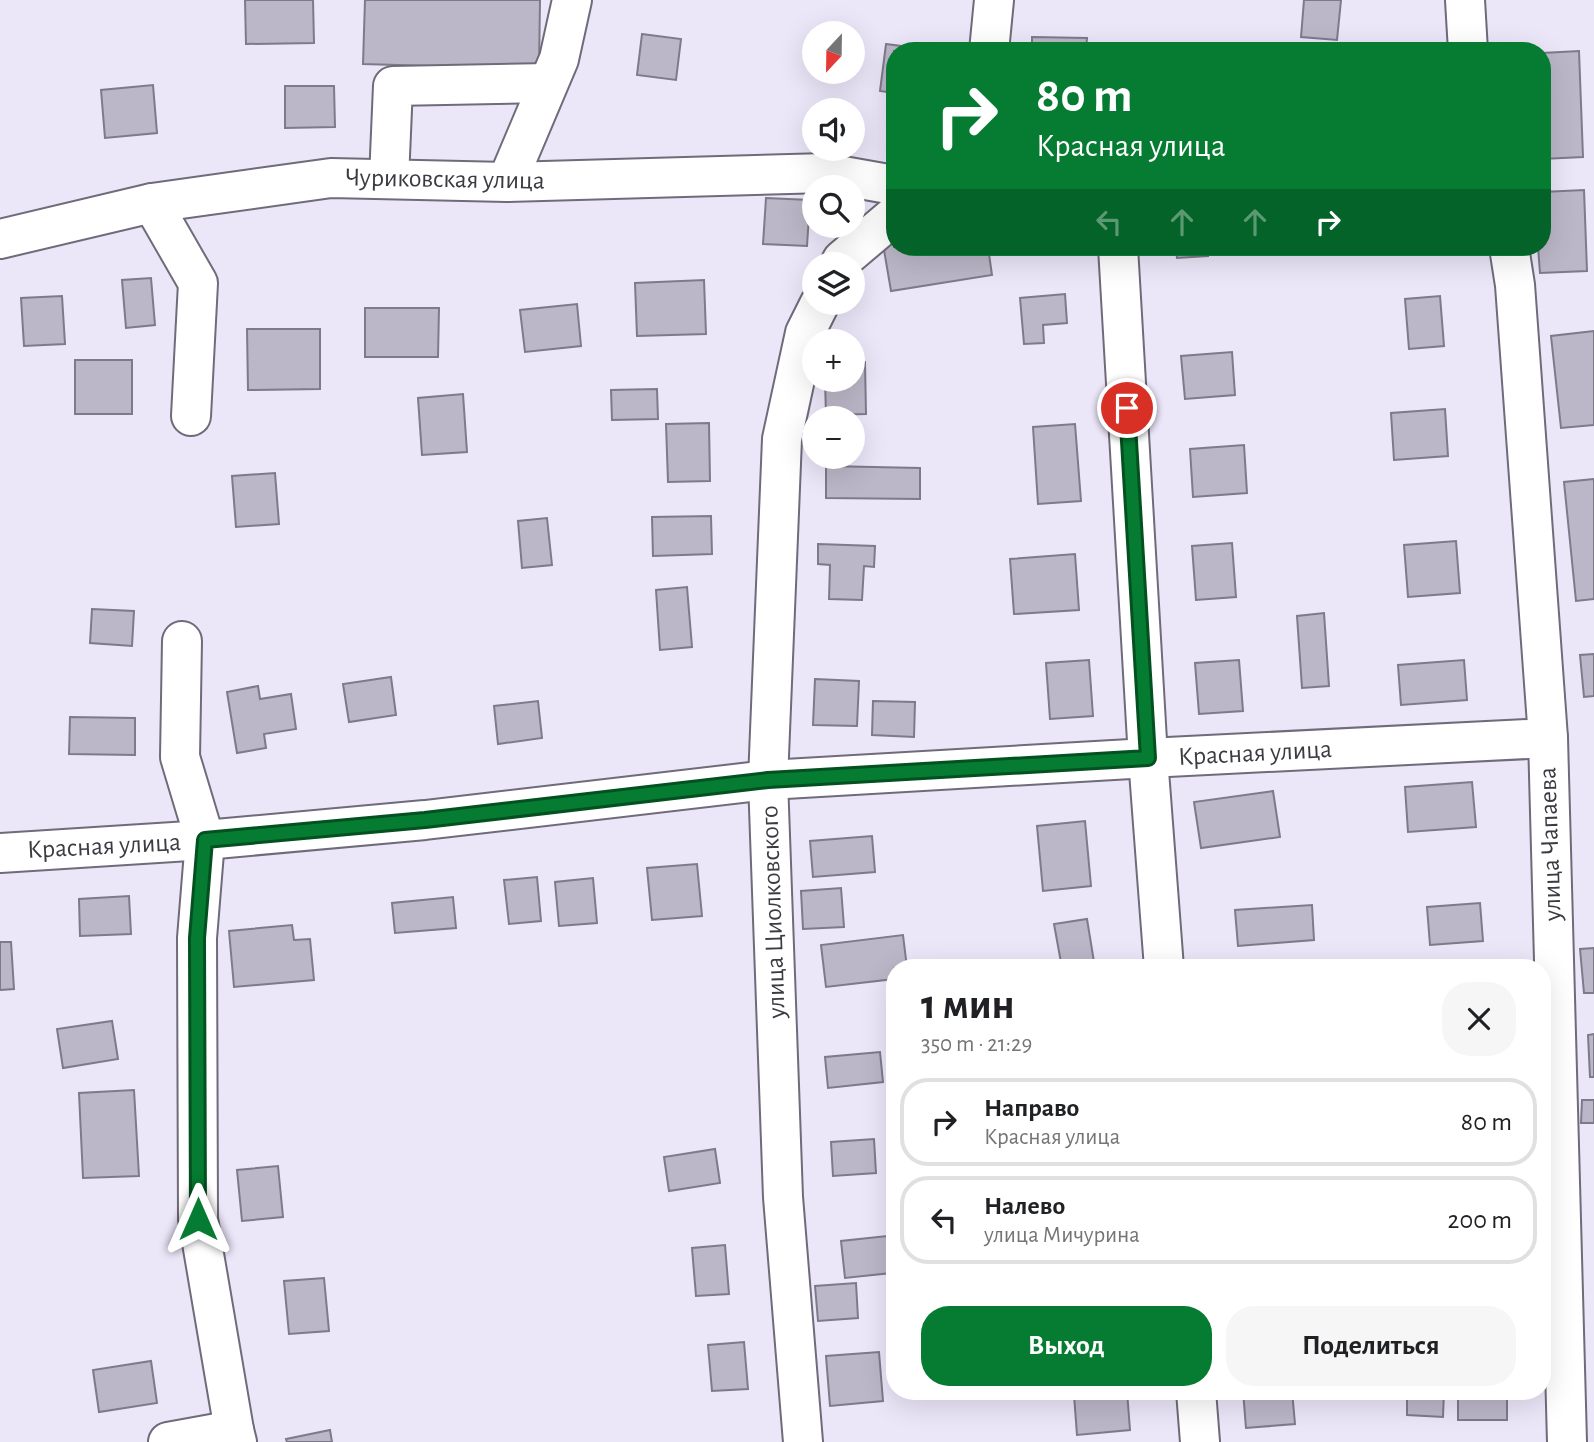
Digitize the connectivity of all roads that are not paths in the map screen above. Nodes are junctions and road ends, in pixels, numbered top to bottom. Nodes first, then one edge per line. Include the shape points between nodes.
1 (572, 0) edge
2 (995, 0) edge
3 (1465, 0) edge
4 (990, 42) edge
5 (1467, 42) edge
6 (548, 83) junction
7 (389, 179) junction
8 (507, 182) junction
9 (886, 184) edge
10 (152, 203) junction
11 (886, 223) edge
12 (0, 239) edge
13 (851, 252) edge
14 (1119, 256) edge
15 (1510, 256) edge
16 (814, 315) edge
17 (191, 416) dead end
18 (182, 641) dead end
19 (1548, 738) junction
20 (1148, 758) junction
21 (768, 780) junction
22 (205, 840) junction
23 (0, 853) edge
24 (1163, 959) edge
25 (1197, 1400) edge
26 (235, 1436) edge
27 (168, 1442) edge
28 (803, 1442) edge
29 (1200, 1442) edge
30 (1567, 1442) edge

1 - 6 street via 559,59
2 - 4 street
3 - 5 street
6 - 7 street via 393,86
6 - 8 street
7 - 8 street, Чуриковская улица
7 - 10 street, Чуриковская улица via 331,178
8 - 9 street, Чуриковская улица via 826,173
10 - 12 street, Чуриковская улица
10 - 17 street via 198,283
11 - 13 street
14 - 20 street
15 - 19 street, улица Чапаева
16 - 21 street, улица Циолковского via 805,333 782,439
18 - 22 street via 180,757
19 - 20 street, Красная улица
19 - 30 street, улица Чапаева
20 - 21 street, Красная улица
20 - 24 street
21 - 22 street, Красная улица
21 - 28 street, улица Циолковского via 783,1197
22 - 23 street, Красная улица
22 - 26 street via 197,938 198,1219
25 - 29 street
26 - 27 street

